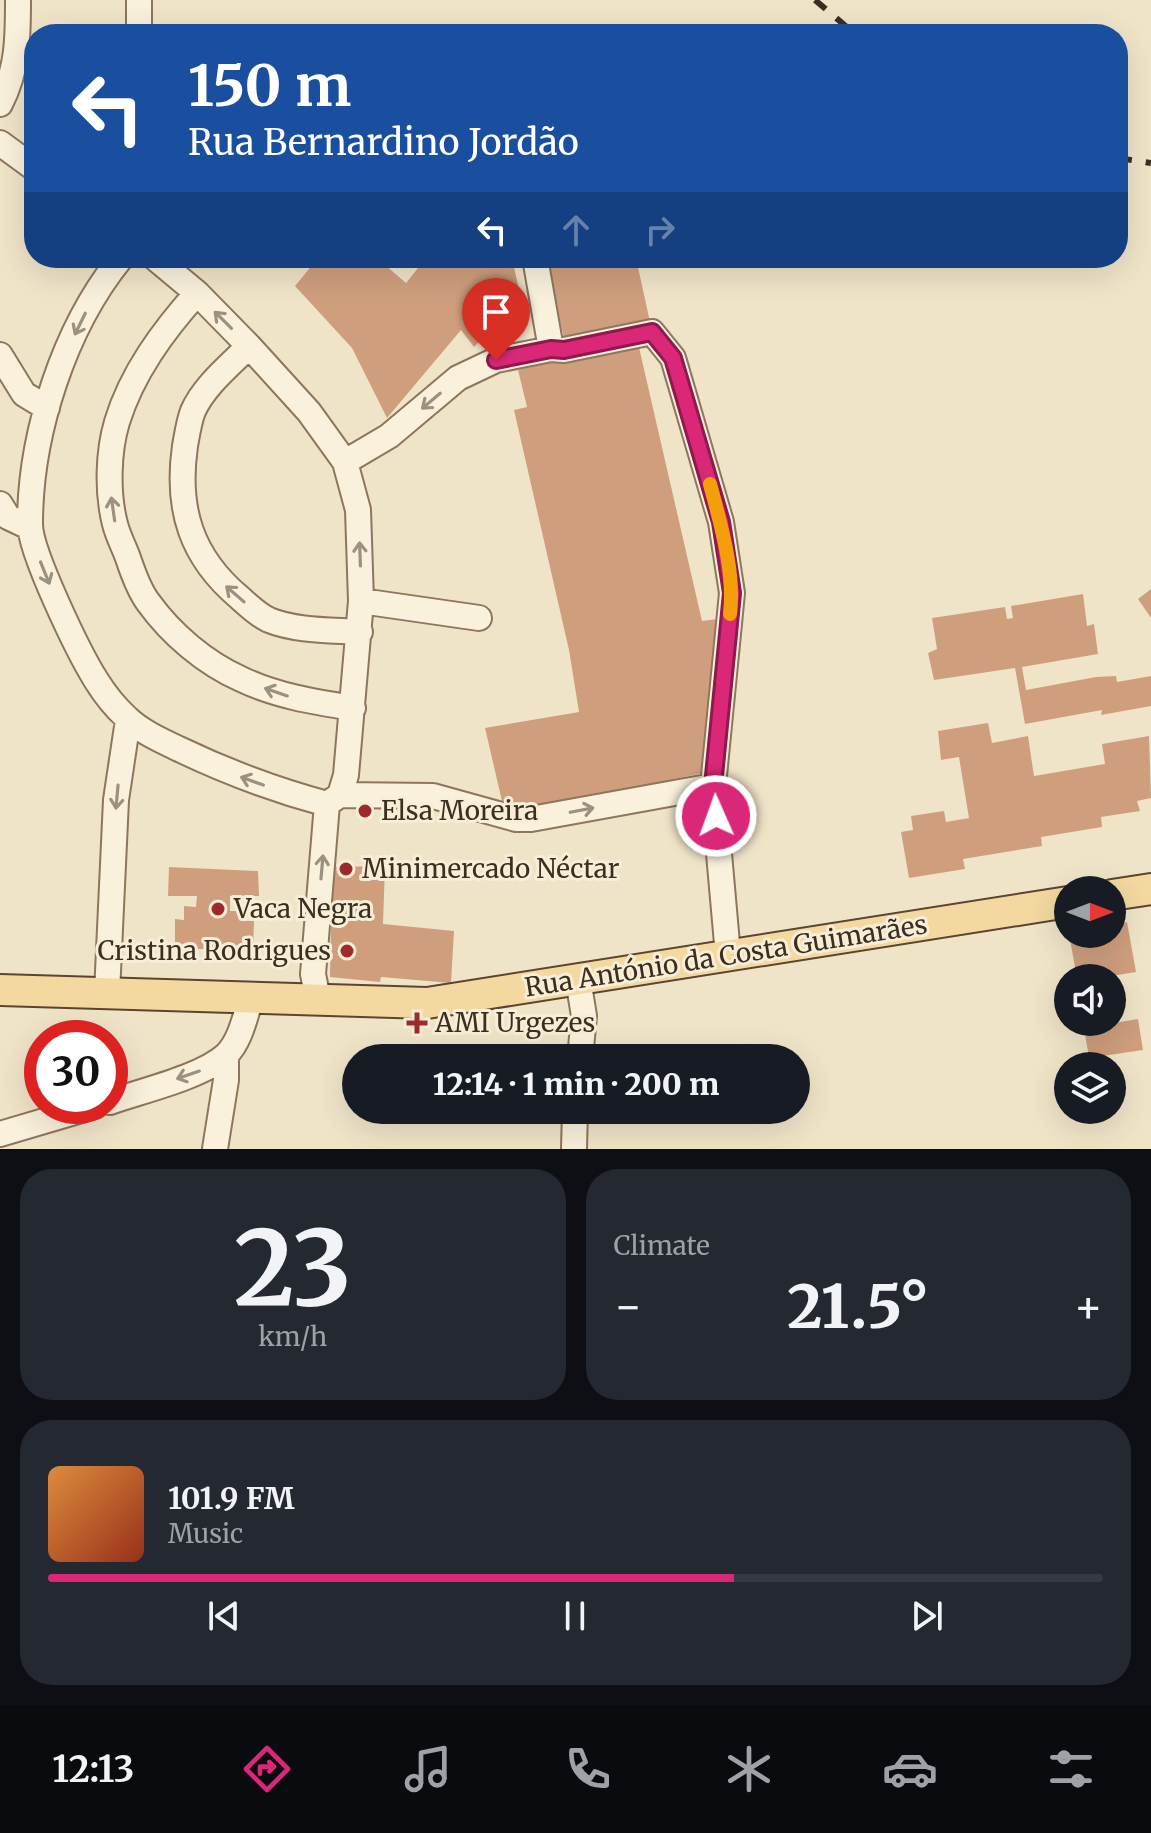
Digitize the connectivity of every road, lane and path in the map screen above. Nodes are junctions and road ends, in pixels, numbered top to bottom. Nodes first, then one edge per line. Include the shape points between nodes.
1 (18, 0) edge
2 (139, 0) edge
3 (139, 24) edge
4 (0, 104) edge
5 (0, 143) edge
6 (24, 161) edge
7 (113, 268) edge
8 (167, 268) edge
9 (537, 268) edge
10 (197, 293) junction
11 (249, 346) junction
12 (551, 349) junction
13 (0, 355) edge
14 (47, 408) junction
15 (345, 462) junction
16 (0, 504) edge
17 (29, 527) junction
18 (361, 601) junction
19 (479, 618) dead end
20 (360, 632) junction
21 (353, 708) junction
22 (128, 720) junction
23 (713, 786) junction
24 (334, 799) junction
25 (1151, 889) edge
26 (1126, 893) edge
27 (1054, 904) edge
28 (728, 955) junction
29 (578, 979) junction
30 (0, 990) edge
31 (107, 993) junction
32 (251, 998) junction
33 (318, 1000) junction
34 (581, 1044) edge
35 (226, 1055) junction
36 (128, 1096) edge
37 (34, 1124) edge
38 (575, 1124) edge
39 (0, 1134) edge
40 (215, 1149) edge
41 (574, 1149) edge

1 - 4 street via 15,69
2 - 3 street
5 - 6 street
7 -> 14 street via 99,285 59,368
8 - 10 street
9 - 12 street
11 -> 10 street
21 -> 10 street via 286,696 241,680 193,649 146,600 116,528 111,505 116,424 141,366
11 - 15 street via 309,412
20 -> 11 street via 268,620 204,562 181,492 193,410
12 -> 15 street via 496,360 458,378 389,436
12 - 23 street via 652,332 673,358 721,522 732,593
13 - 14 street via 24,394
14 - 17 street via 37,445
18 -> 15 street via 358,510
16 - 17 street via 8,517
17 -> 22 street via 60,609 96,681
18 - 19 street
18 - 20 street
20 - 21 street
21 - 24 street via 346,775
24 -> 22 street via 248,780
22 -> 31 street via 116,800
24 -> 23 street via 433,796 531,819
23 - 28 street
33 -> 24 street via 313,974
25 - 26 main road
27 - 28 main road, Rua António da Costa Guimarães
28 - 29 main road, Rua António da Costa Guimarães
29 - 33 main road, Rua António da Costa Guimarães via 427,1003
29 - 34 street via 584,1016
30 - 31 main road, Rua António da Costa Guimarães
31 - 32 main road, Rua António da Costa Guimarães
32 - 33 main road, Rua António da Costa Guimarães
32 - 35 street
35 -> 36 street via 201,1071
35 - 40 street
37 - 39 street
38 - 41 street

